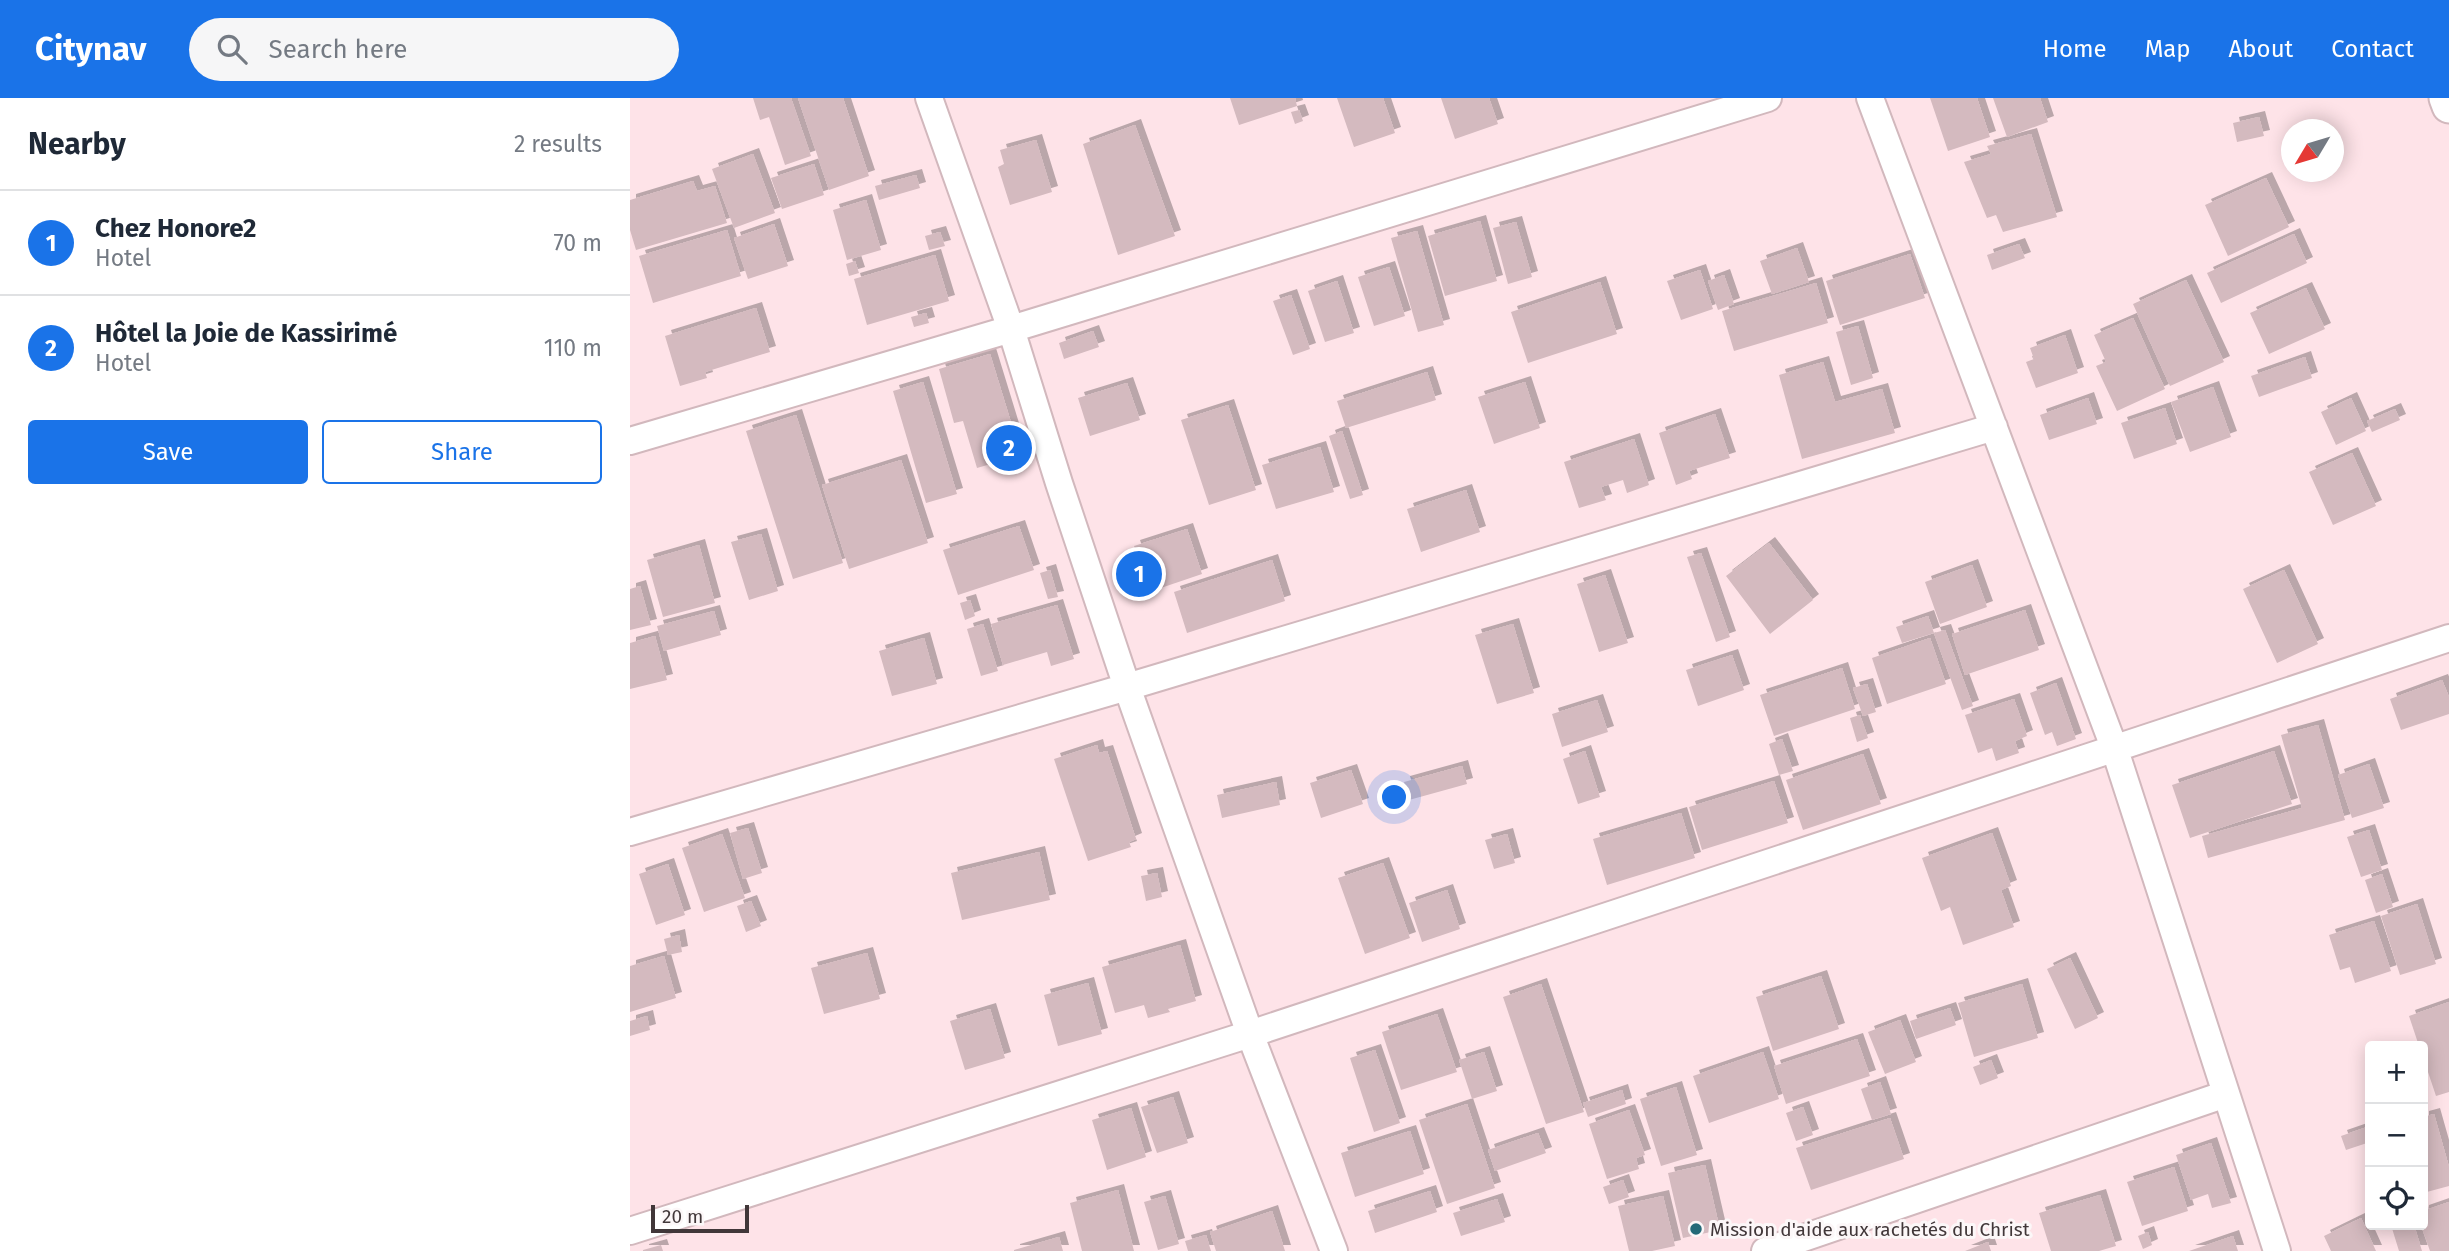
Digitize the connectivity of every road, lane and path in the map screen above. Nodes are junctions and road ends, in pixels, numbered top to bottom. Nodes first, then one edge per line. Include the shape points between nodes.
1 (929, 98) edge
2 (1768, 98) edge
3 (1870, 98) edge
4 (2446, 98) edge
5 (2449, 106) edge
6 (1011, 329) junction
7 (1994, 427) junction
8 (630, 441) edge
9 (2449, 638) edge
10 (1128, 687) junction
11 (2115, 750) junction
12 (630, 832) edge
13 (1250, 1034) junction
14 (2227, 1094) junction
15 (630, 1231) edge
16 (1334, 1251) edge
17 (1765, 1251) edge
18 (2277, 1251) edge

1 - 6 street
2 - 6 street
3 - 7 street
4 - 5 street
6 - 8 street
6 - 10 street
7 - 10 street
7 - 11 street
9 - 11 street
10 - 12 street
10 - 13 street
11 - 13 street
11 - 14 street
13 - 15 street
13 - 16 street
14 - 17 street
14 - 18 street

